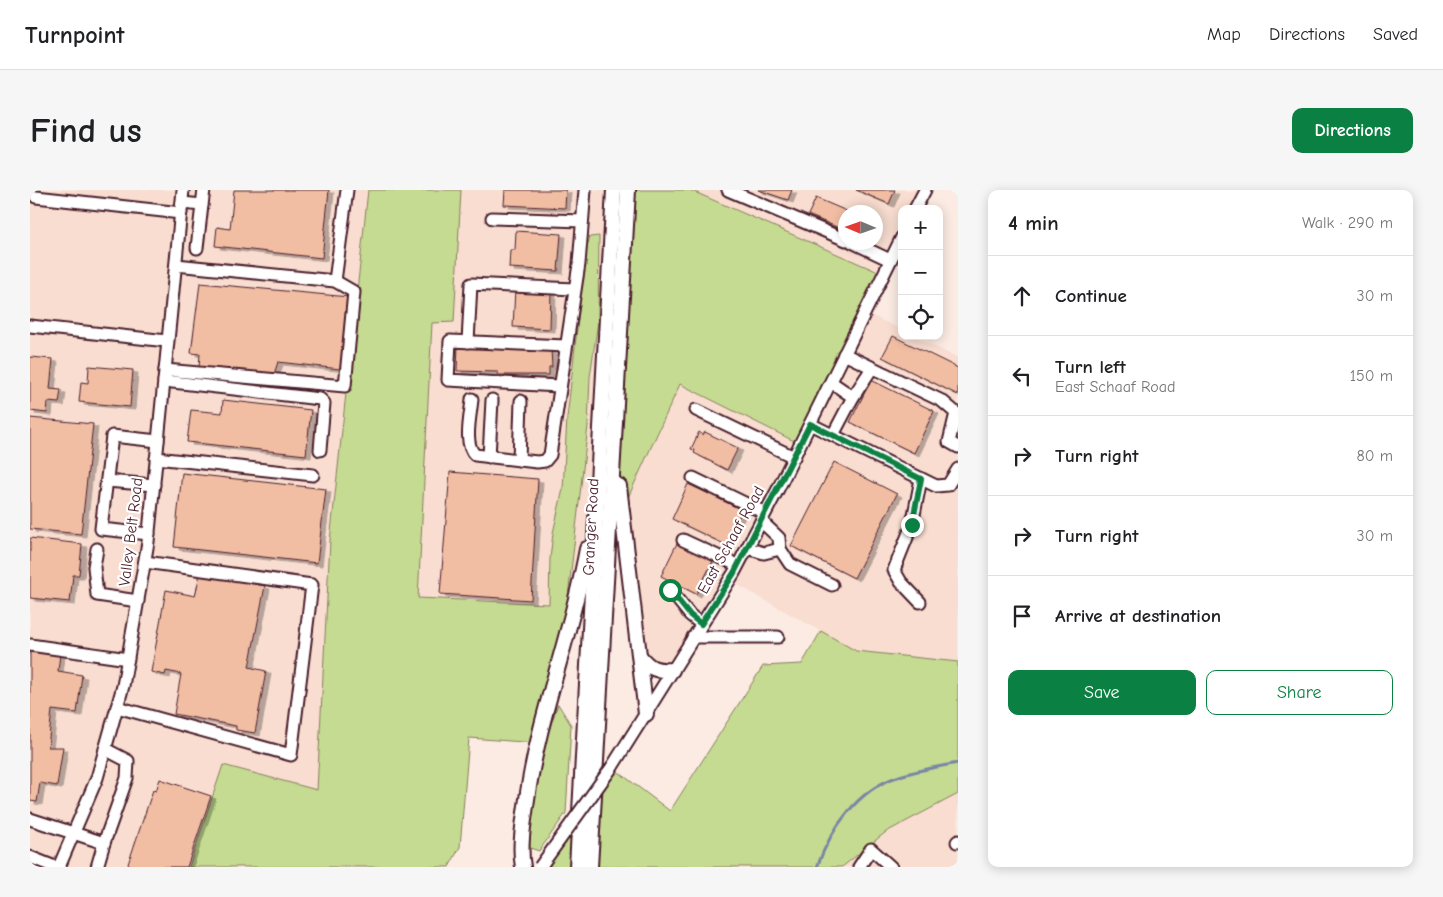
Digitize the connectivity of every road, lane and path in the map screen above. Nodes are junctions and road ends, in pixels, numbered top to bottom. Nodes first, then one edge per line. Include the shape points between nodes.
1 (183, 190) edge
2 (204, 190) edge
3 (347, 190) edge
4 (585, 190) edge
5 (614, 190) edge
6 (628, 190) edge
7 (728, 190) edge
8 (925, 190) edge
9 (36, 197) dead end
10 (202, 204) junction
11 (917, 205) edge
12 (181, 208) junction
13 (492, 218) dead end
14 (582, 221) junction
15 (838, 237) edge
16 (898, 245) edge
17 (197, 248) dead end
18 (869, 250) edge
19 (890, 260) junction
20 (176, 265) junction
21 (334, 281) junction
22 (574, 289) junction
23 (30, 326) edge
24 (168, 341) junction
25 (468, 342) junction
26 (566, 346) junction
27 (844, 354) junction
28 (619, 366) junction
29 (872, 368) junction
30 (164, 376) junction
31 (830, 382) junction
32 (559, 386) junction
33 (853, 397) junction
34 (472, 399) dead end
35 (492, 400) dead end
36 (521, 401) dead end
37 (696, 410) dead end
38 (810, 424) junction
39 (833, 436) junction
40 (158, 440) junction
41 (958, 447) edge
42 (320, 450) dead end
43 (489, 457) junction
44 (794, 457) junction
45 (156, 458) junction
46 (518, 460) junction
47 (958, 469) edge
48 (313, 475) dead end
49 (693, 478) dead end
50 (921, 479) junction
51 (107, 481) junction
52 (599, 484) junction
53 (154, 485) junction
54 (763, 517) junction
55 (149, 534) junction
56 (683, 540) dead end
57 (747, 548) junction
58 (97, 549) dead end
59 (780, 549) junction
60 (145, 562) junction
61 (737, 566) junction
62 (832, 585) dead end
63 (670, 590) dead end
64 (138, 601) junction
65 (920, 602) dead end
66 (701, 624) junction
67 (693, 637) junction
68 (778, 637) dead end
69 (30, 645) edge
70 (640, 658) junction
71 (128, 659) junction
72 (672, 670) junction
73 (117, 706) junction
74 (646, 714) junction
75 (105, 749) junction
76 (30, 819) edge
77 (73, 833) junction
78 (104, 843) junction
79 (30, 856) edge
80 (54, 867) edge
81 (59, 867) edge
82 (97, 867) edge
83 (523, 867) edge
84 (540, 867) edge
85 (577, 867) edge
86 (590, 867) edge
87 (859, 867) edge
88 (891, 867) edge

1 - 12 street, Valley Belt Road
2 - 10 street
3 - 21 street
4 - 14 street
5 - 52 main road, Granger Road
6 - 28 main road, Granger Road
7 - 15 street
8 - 11 street
9 - 12 street
10 - 12 street
10 - 17 street
12 - 20 street, Valley Belt Road
13 - 14 street
14 - 22 street
16 - 19 street, East Schaaf Road
18 - 19 street
19 - 27 street, East Schaaf Road
20 - 21 street
20 - 24 street, Valley Belt Road
21 - 30 street via 354,292 345,386
22 - 25 street via 471,284
22 - 26 street
23 - 24 street
24 - 30 street, Valley Belt Road
25 - 26 street
25 - 32 street via 450,341 448,380
26 - 32 street
27 - 29 street
27 - 31 street, East Schaaf Road
28 - 70 main road via 620,504
28 - 86 main road, Granger Road
29 - 33 street
29 - 41 street via 942,401 952,409 956,413 949,442
30 - 40 street, Valley Belt Road
30 - 42 street via 320,399 324,403
31 - 33 street
31 - 38 street, East Schaaf Road
32 - 46 street via 550,455 545,461
33 - 39 street
34 - 43 street via 471,452
35 - 43 street
36 - 46 street
37 - 44 street
38 - 39 street
38 - 44 street, East Schaaf Road
39 - 50 street
40 - 45 street, Valley Belt Road
40 - 51 street via 112,436
43 - 46 street
44 - 54 street, East Schaaf Road
45 - 48 street
45 - 53 street, Valley Belt Road
47 - 50 street via 948,485 936,486
49 - 54 street
50 - 65 street via 912,525 894,570
51 - 53 street
51 - 55 street via 101,528
52 - 83 main road via 580,586 532,766 523,835
52 - 85 main road, Granger Road
53 - 55 street, Valley Belt Road
54 - 57 street, East Schaaf Road
54 - 59 street via 779,538
55 - 60 street, Valley Belt Road
56 - 61 street
57 - 59 street via 764,553
57 - 61 street, East Schaaf Road
58 - 64 street via 94,567 97,595
59 - 62 street via 790,564
60 - 64 street, Valley Belt Road
60 - 73 street via 312,585 291,754
61 - 66 street, East Schaaf Road
63 - 66 street
64 - 71 street, Valley Belt Road
66 - 67 street, East Schaaf Road
67 - 68 street
67 - 72 street, East Schaaf Road
69 - 71 street
70 - 72 main road via 656,670
70 - 74 main road
71 - 73 street, Valley Belt Road
72 - 74 street, East Schaaf Road
73 - 75 street, Valley Belt Road
74 - 84 street, East Schaaf Road, bridge
75 - 77 street, Valley Belt Road via 97,778
75 - 78 street via 128,760 127,778
76 - 77 street
77 - 78 street
77 - 81 street, Valley Belt Road
78 - 82 street
79 - 80 street
87 - 88 street via 871,849

